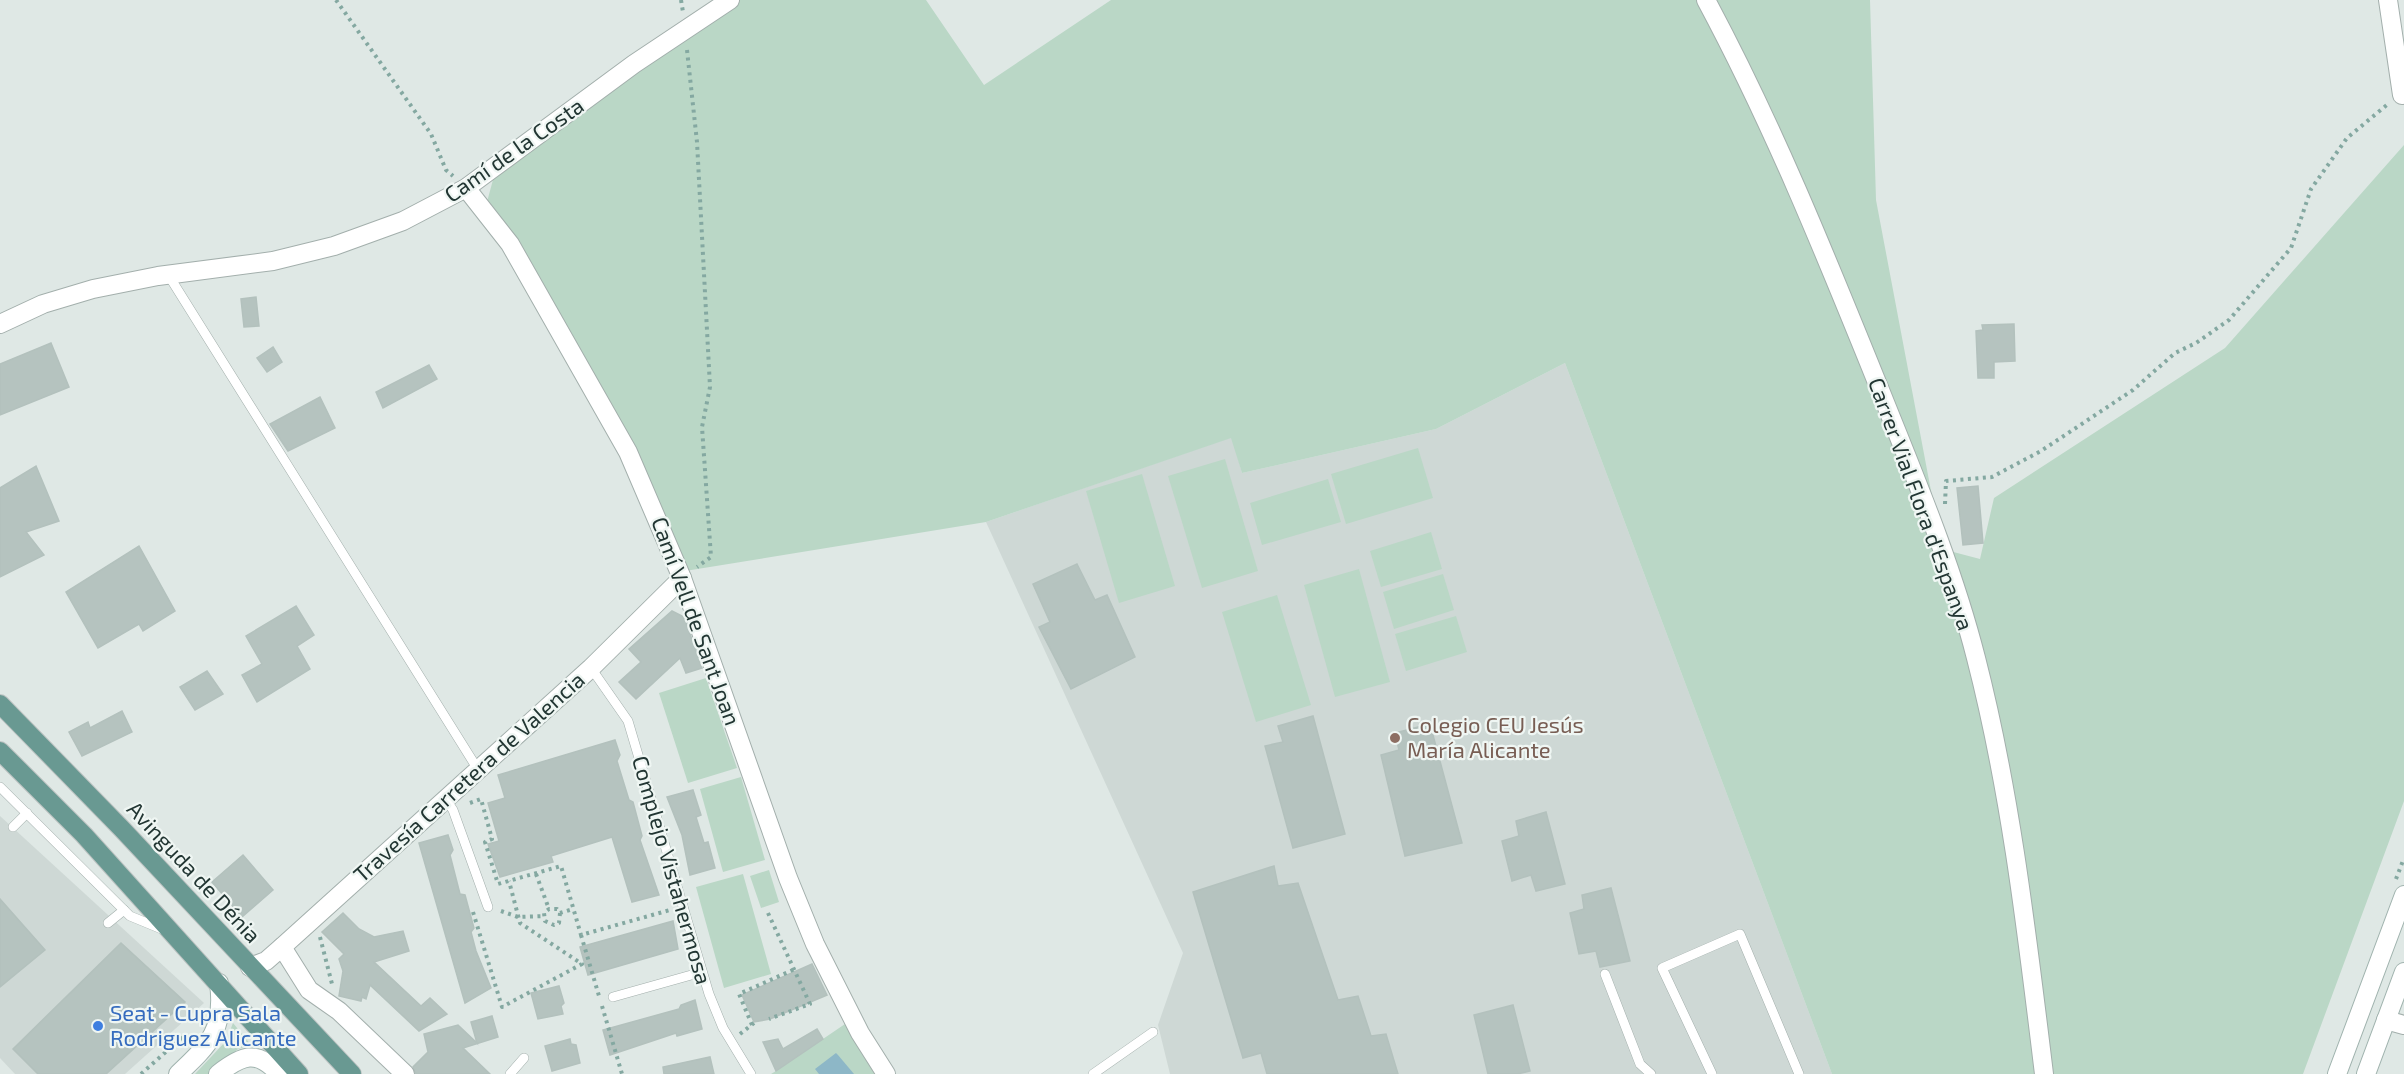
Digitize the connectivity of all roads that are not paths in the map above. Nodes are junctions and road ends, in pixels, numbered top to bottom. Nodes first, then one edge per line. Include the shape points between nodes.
1 (730, 0) edge
2 (1706, 0) edge
3 (2388, 0) edge
4 (2402, 95) road end
5 (466, 188) junction
6 (169, 276) junction
7 (0, 324) edge
8 (682, 578) junction
9 (591, 668) junction
10 (0, 704) edge
11 (0, 751) edge
12 (477, 768) junction
13 (0, 787) edge
14 (449, 804) junction
15 (27, 813) junction
16 (13, 827) dead end
17 (2404, 895) edge
18 (489, 907) road end
19 (124, 910) junction
20 (108, 923) dead end
21 (167, 931) junction
22 (282, 947) junction
23 (250, 967) junction
24 (702, 972) junction
25 (2404, 972) edge
26 (1605, 974) dead end
27 (219, 983) junction
28 (613, 997) dead end
29 (2386, 1020) junction
30 (2404, 1025) edge
31 (1153, 1032) dead end
32 (524, 1058) dead end
33 (178, 1074) edge
34 (218, 1074) edge
35 (279, 1074) edge
36 (299, 1074) edge
37 (352, 1074) edge
38 (405, 1074) edge
39 (510, 1074) edge
40 (751, 1074) edge
41 (886, 1074) edge
42 (1093, 1074) edge
43 (1651, 1074) edge
44 (1712, 1074) edge
45 (1799, 1074) edge
46 (2044, 1074) edge
47 (2337, 1074) edge
48 (2366, 1074) edge

1 - 5 street, Camí de la Costa via 634,64
2 - 46 street, Carrer Vial Flora d'Espanya via 1745,72 1806,205 1959,594 1985,694 2008,814
3 - 4 street
5 - 6 street, Camí de la Costa via 403,221 334,246 273,261
5 - 8 street, Camí Vell de Sant Joan via 510,244 628,452
6 - 7 street, Camí de la Costa via 93,289 43,304
6 - 12 lane
8 - 9 street, Travesía Carretera de Valencia
8 - 41 street, Camí Vell de Sant Joan via 815,944 860,1033
9 - 12 street, Travesía Carretera de Valencia
9 - 24 lane, Complejo Vistahermosa via 628,721
10 - 23 main road, Avinguda de Dénia
11 - 21 main road via 84,835
12 - 14 street, Travesía Carretera de Valencia
13 - 15 lane
14 - 18 lane
14 - 22 street, Travesía Carretera de Valencia
15 - 16 lane
15 - 19 lane
17 - 47 street
19 - 20 lane
19 - 21 lane
21 - 27 main road
22 - 23 street, Travesía Carretera de Valencia via 266,961
22 - 38 street, Avinguda de Dénia via 309,990 339,1011
23 - 37 main road, Avinguda de Dénia
24 - 28 lane
24 - 40 lane, Complejo Vistahermosa via 723,1028
25 - 29 street
26 - 43 lane via 1640,1064
27 - 33 street via 220,1018 214,1035
27 - 36 main road
29 - 30 street
29 - 48 street
31 - 42 lane
32 - 39 lane
34 - 35 street via 236,1060 248,1057 260,1058
44 - 45 lane via 1662,968 1740,934

